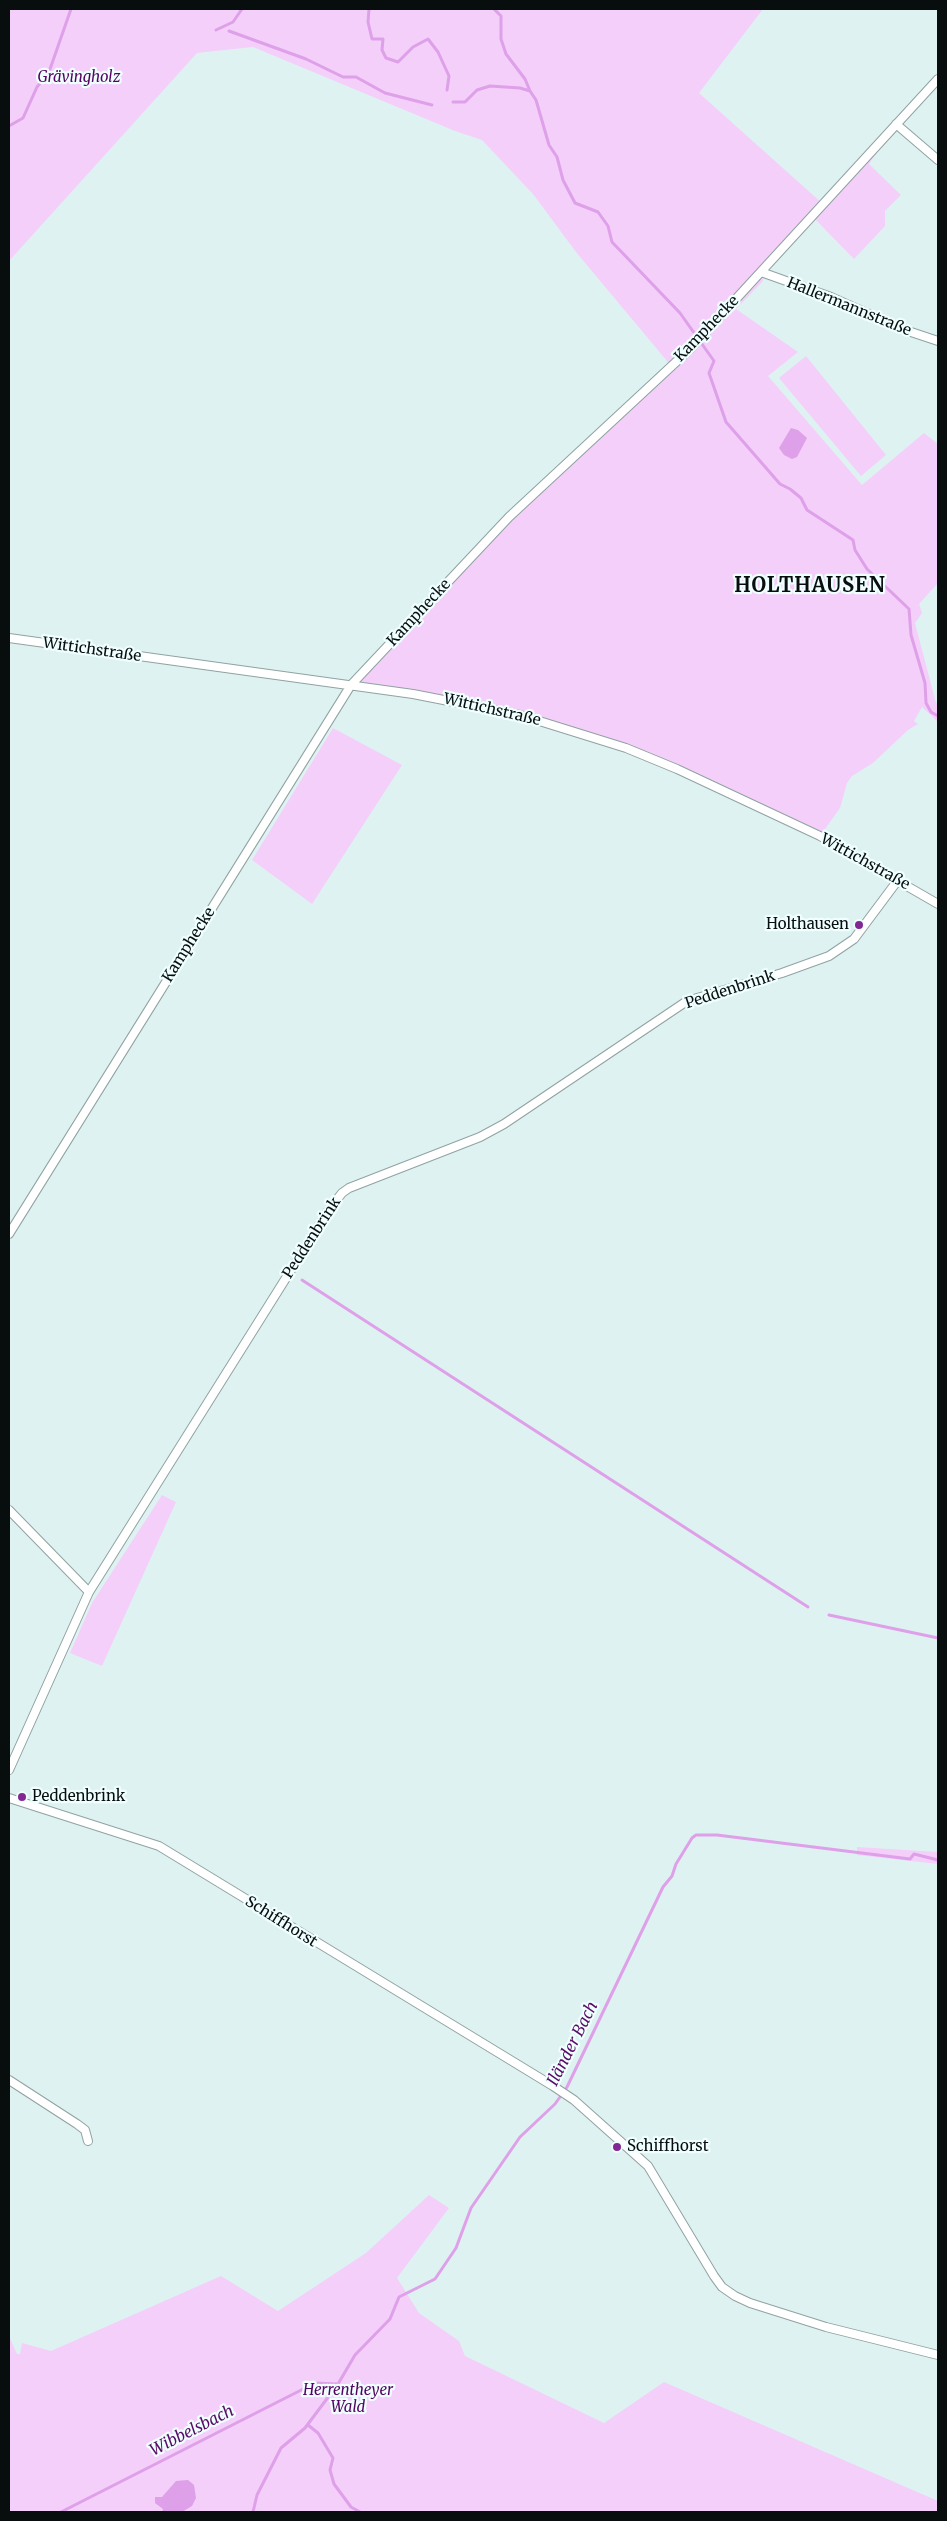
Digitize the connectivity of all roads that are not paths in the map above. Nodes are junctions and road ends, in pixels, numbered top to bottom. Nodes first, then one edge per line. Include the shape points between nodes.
1 (938, 79) edge
2 (896, 124) junction
3 (938, 160) edge
4 (761, 272) junction
5 (938, 341) edge
6 (9, 638) edge
7 (351, 685) junction
8 (898, 880) junction
9 (938, 902) edge
10 (9, 1234) edge
11 (9, 1510) edge
12 (89, 1592) junction
13 (9, 1770) edge
14 (9, 1798) edge
15 (9, 2080) edge
16 (88, 2141) dead end
17 (938, 2355) edge

1 - 2 street, Kamphecke
2 - 3 street
2 - 4 street, Kamphecke
4 - 5 street, Hallermannstraße
4 - 7 street, Kamphecke via 690,349 509,517
6 - 7 street, Wittichstraße
7 - 8 street, Wittichstraße via 511,713 626,748 820,836
7 - 10 street, Kamphecke
8 - 9 street, Wittichstraße
8 - 12 street, Peddenbrink via 854,939 829,956 687,1002 504,1124 480,1137 342,1193
11 - 12 street
12 - 13 street, Peddenbrink
14 - 17 street, Schiffhorst via 159,1846 569,2096 648,2166 714,2276 735,2296 826,2327
15 - 16 street via 85,2130

